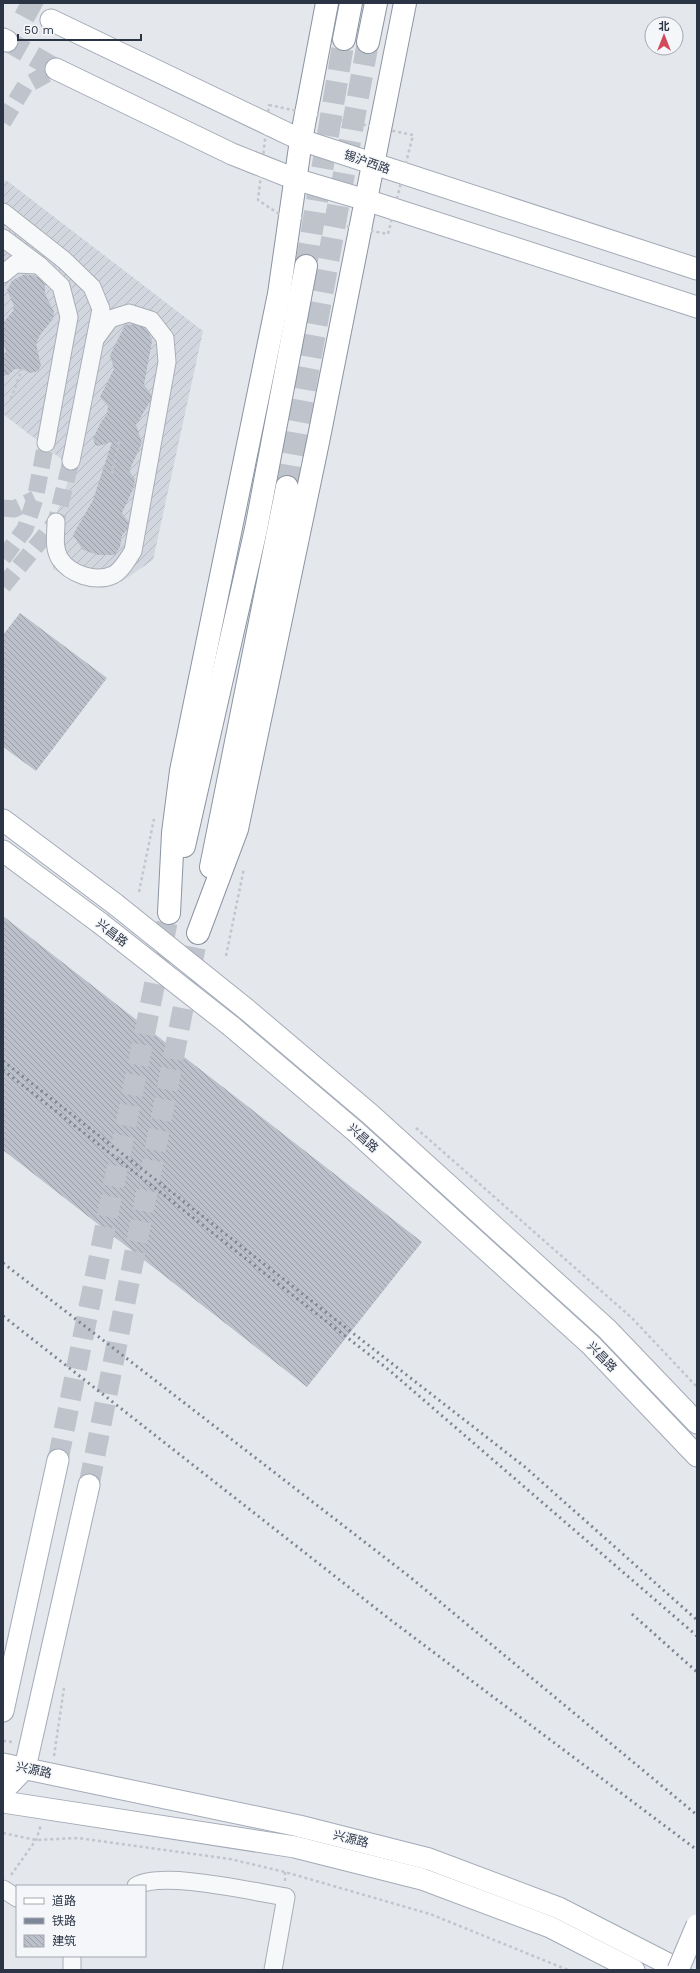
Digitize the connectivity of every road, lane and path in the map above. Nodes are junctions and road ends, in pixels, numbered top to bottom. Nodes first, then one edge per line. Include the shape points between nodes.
1 (327, 3) edge
2 (351, 3) edge
3 (376, 3) edge
4 (405, 3) edge
5 (51, 20) tunnel mouth
6 (344, 39) tunnel mouth
7 (368, 42) tunnel mouth
8 (56, 69) dead end
9 (301, 140) junction
10 (373, 165) junction
11 (295, 179) junction
12 (366, 200) junction
13 (3, 212) edge
14 (3, 238) edge
15 (38, 265) junction
16 (306, 266) tunnel mouth
17 (697, 269) edge
18 (3, 274) edge
19 (697, 307) edge
20 (96, 338) junction
21 (22, 369) dead end
22 (11, 400) dead end
23 (119, 442) dead end
24 (46, 443) tunnel mouth
25 (71, 461) tunnel mouth
26 (112, 474) dead end
27 (288, 487) tunnel mouth
28 (56, 522) dead end
29 (3, 820) edge
30 (3, 850) edge
31 (697, 1423) edge
32 (697, 1456) edge
33 (58, 1460) tunnel mouth
34 (89, 1485) tunnel mouth
35 (3, 1711) edge
36 (3, 1764) edge
37 (26, 1768) junction
38 (3, 1791) edge
39 (3, 1802) edge
40 (3, 1834) edge
41 (138, 1885) edge
42 (3, 1889) edge
43 (16, 1897) edge
44 (697, 1925) edge
45 (72, 1957) edge
46 (72, 1970) edge
47 (273, 1970) edge
48 (568, 1970) edge
49 (634, 1970) edge
50 (679, 1970) edge

1 - 9 highway
2 - 6 highway
3 - 7 highway
4 - 10 highway
5 - 9 main road, 锡沪西路
8 - 11 main road via 232,154
9 - 10 main road, 锡沪西路
9 - 11 highway
10 - 12 highway
10 - 17 main road, 锡沪西路
11 - 12 main road
11 - 16 highway via 279,294 181,771 173,834 169,913 256,529
12 - 19 main road
12 - 27 highway via 237,829 198,933
13 - 20 street via 64,260 92,287 101,309
14 - 15 street
15 - 18 street via 15,264
15 - 24 street via 61,286 69,317
20 - 25 street
20 - 28 street via 110,319 129,313 151,320 165,338 167,362 133,551 113,575 91,578 72,571 60,558 55,542
21 - 22 path
23 - 26 path
29 - 31 main road, 兴昌路, bridge via 115,904 246,1009 370,1114 607,1329
30 - 32 main road, 兴昌路, bridge via 231,1026 355,1131 591,1345
33 - 35 main road
34 - 37 main road
36 - 37 main road, 兴源路
37 - 38 main road
37 - 50 main road, 兴源路 via 299,1826 429,1859 559,1908
39 - 49 main road, 兴源路 via 295,1847 422,1879 550,1927
40 - 48 path via 36,1840 78,1838 230,1859 285,1872 430,1914
41 - 47 street via 143,1882 176,1879 286,1897
42 - 43 street
44 - 50 main road, bridge
45 - 46 street

